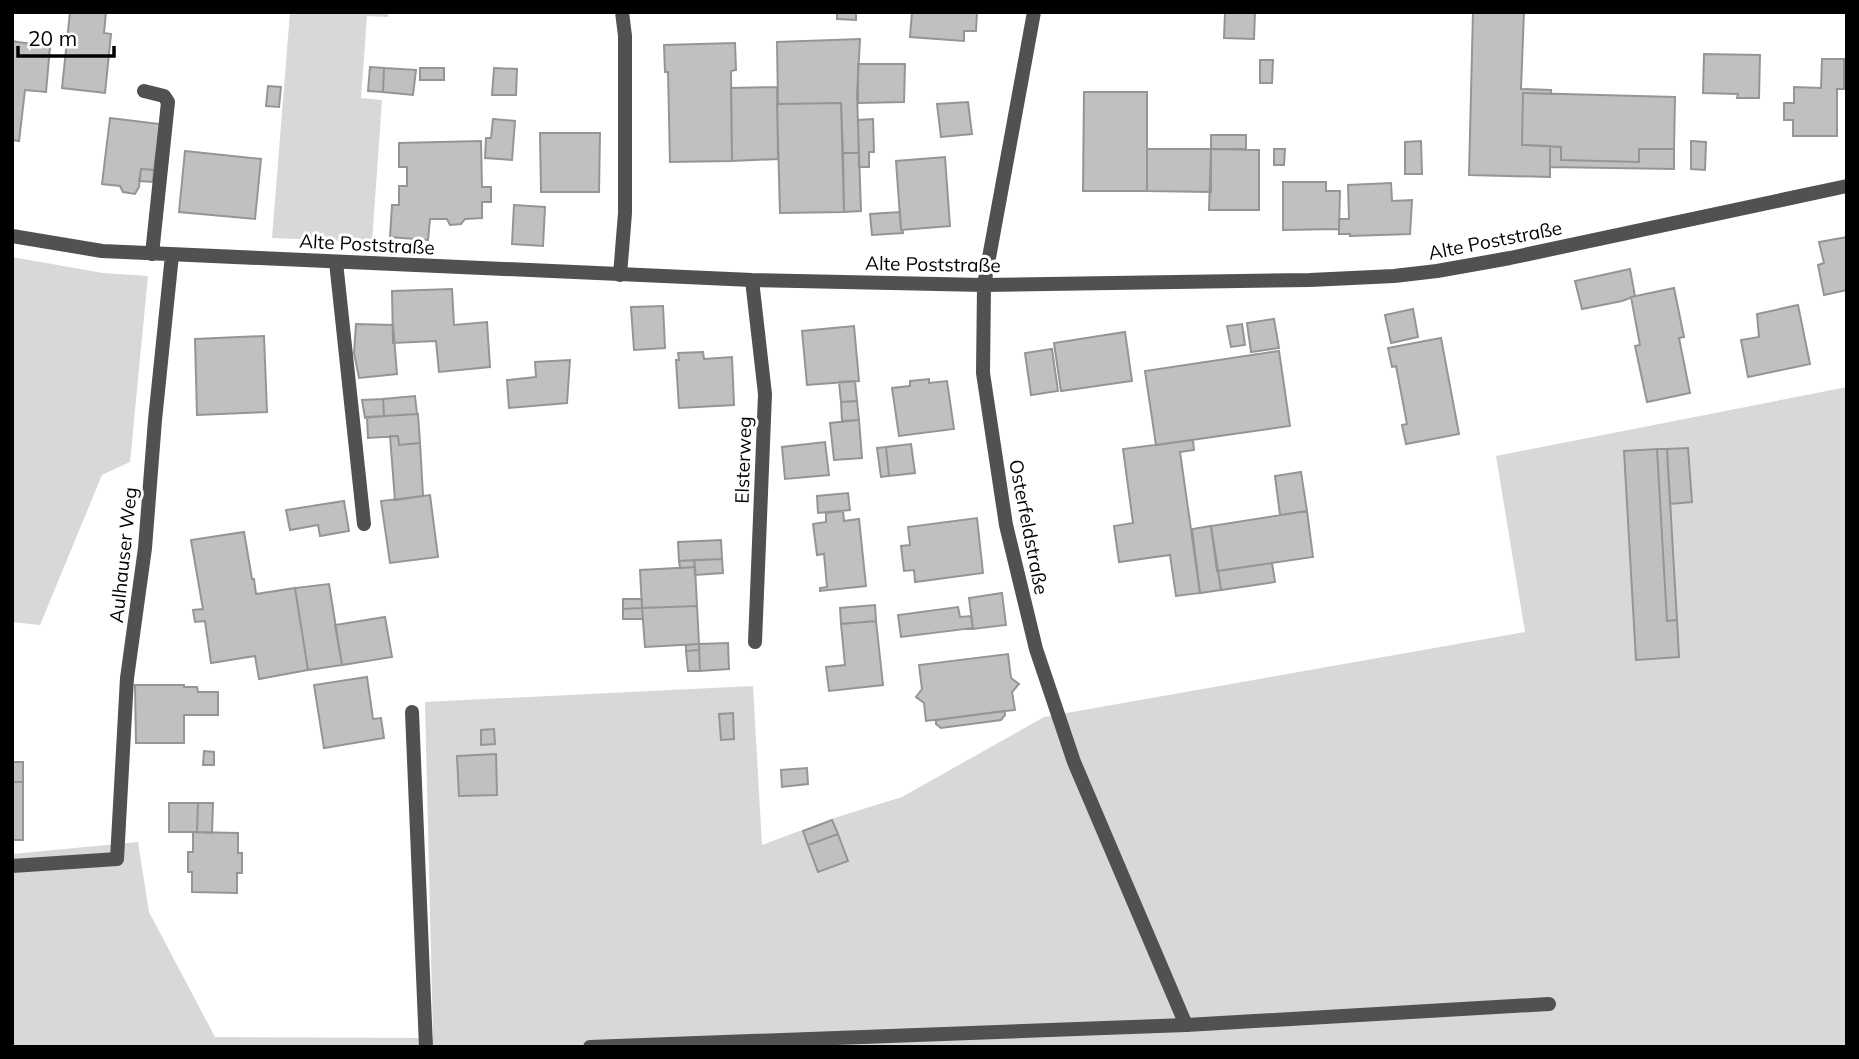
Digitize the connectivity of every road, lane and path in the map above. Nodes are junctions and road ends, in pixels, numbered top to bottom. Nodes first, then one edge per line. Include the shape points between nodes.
1 (622, 12) edge
2 (1034, 12) edge
3 (144, 91) dead end
4 (1847, 186) edge
5 (12, 236) edge
6 (152, 254) junction
7 (173, 255) junction
8 (336, 262) junction
9 (620, 275) junction
10 (752, 280) junction
11 (984, 285) junction
12 (364, 524) dead end
13 (755, 642) dead end
14 (412, 712) dead end
15 (12, 866) edge
16 (1549, 1004) dead end
17 (1186, 1025) junction
18 (426, 1047) edge
19 (590, 1047) edge

1 - 9 street via 625,213
2 - 11 street, Osterfeldstraße
3 - 6 street via 164,96 167,102
4 - 11 street, Alte Poststraße via 1510,258 1394,276
5 - 6 street, Alte Poststraße
6 - 7 street, Alte Poststraße
7 - 8 street, Alte Poststraße
7 - 15 street, Aulhauser Weg via 145,548 127,678 117,859
8 - 9 street, Alte Poststraße
8 - 12 street
9 - 10 street, Alte Poststraße
10 - 11 street, Alte Poststraße
10 - 13 street, Elsterweg via 765,394
11 - 17 street, Osterfeldstraße via 983,373 1006,525 1036,649 1074,762
14 - 18 street
16 - 17 street
17 - 19 street

